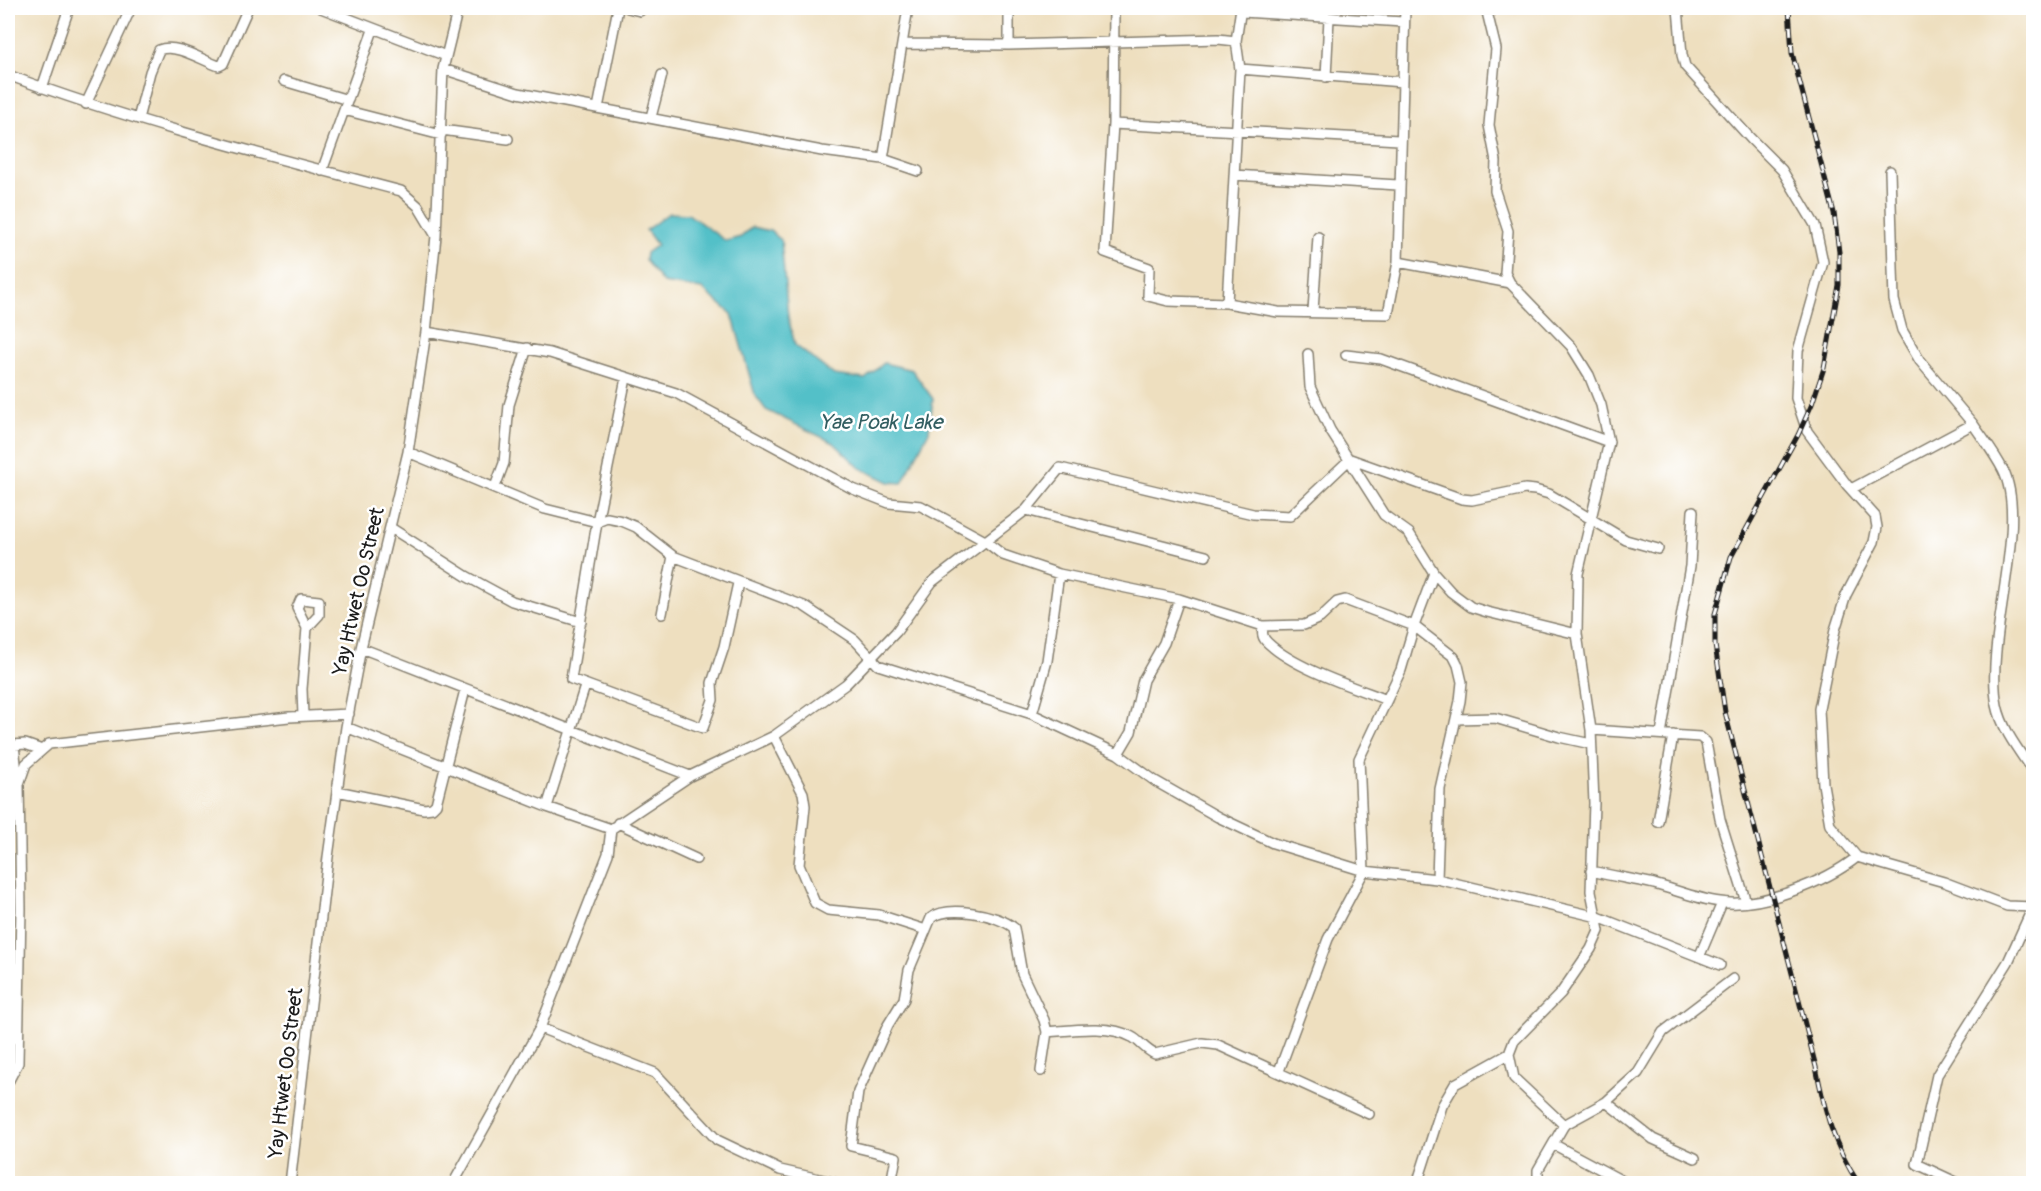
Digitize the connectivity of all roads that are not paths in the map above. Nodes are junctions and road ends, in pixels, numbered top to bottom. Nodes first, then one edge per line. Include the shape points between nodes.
1 (69, 8) edge
2 (131, 8) edge
3 (248, 8) edge
4 (321, 8) edge
5 (458, 8) edge
6 (618, 8) edge
7 (628, 8) edge
8 (642, 8) edge
9 (908, 8) edge
10 (1009, 8) edge
11 (1114, 8) edge
12 (1405, 8) edge
13 (1486, 8) edge
14 (1678, 8) edge
15 (1241, 10) edge
16 (1329, 18) junction
17 (1403, 22) junction
18 (373, 30) junction
19 (1236, 41) junction
20 (1113, 42) junction
21 (903, 44) junction
22 (1009, 45) junction
23 (446, 56) junction
24 (443, 69) junction
25 (1240, 69) junction
26 (8, 75) edge
27 (662, 75) dead end
28 (1326, 76) junction
29 (284, 81) dead end
30 (1402, 82) junction
31 (42, 88) junction
32 (348, 100) junction
33 (86, 104) junction
34 (598, 108) junction
35 (344, 110) junction
36 (651, 117) junction
37 (138, 119) junction
38 (1113, 124) junction
39 (1236, 130) junction
40 (442, 133) junction
41 (508, 139) dead end
42 (1399, 140) junction
43 (883, 159) junction
44 (322, 171) junction
45 (918, 171) dead end
46 (1890, 171) dead end
47 (1234, 175) junction
48 (1398, 184) junction
49 (435, 236) junction
50 (1318, 237) dead end
51 (1398, 262) junction
52 (1510, 283) junction
53 (1227, 303) junction
54 (1313, 311) junction
55 (426, 332) junction
56 (527, 348) junction
57 (1308, 354) dead end
58 (1346, 355) dead end
59 (626, 378) junction
60 (1973, 424) junction
61 (1609, 442) junction
62 (408, 452) junction
63 (1350, 459) junction
64 (495, 487) junction
65 (1851, 489) junction
66 (1026, 510) junction
67 (1694, 511) dead end
68 (1590, 519) junction
69 (597, 522) junction
70 (391, 528) junction
71 (985, 541) junction
72 (1658, 549) dead end
73 (673, 556) junction
74 (1206, 556) dead end
75 (1434, 573) junction
76 (1059, 574) junction
77 (738, 583) junction
78 (1179, 599) junction
79 (662, 614) dead end
80 (581, 622) junction
81 (1263, 626) junction
82 (1414, 626) junction
83 (307, 628) dead end
84 (1577, 634) junction
85 (361, 648) junction
86 (872, 656) junction
87 (585, 686) junction
88 (465, 690) junction
89 (1387, 700) junction
90 (349, 714) junction
91 (1032, 714) junction
92 (303, 716) junction
93 (1456, 719) junction
94 (346, 727) junction
95 (572, 729) junction
96 (1591, 730) junction
97 (1661, 734) junction
98 (1673, 735) junction
99 (774, 736) junction
100 (1591, 744) junction
101 (42, 750) junction
102 (1118, 754) junction
103 (444, 766) junction
104 (2034, 773) edge
105 (690, 776) junction
106 (19, 785) junction
107 (338, 790) junction
108 (547, 807) junction
109 (1658, 822) dead end
110 (614, 826) junction
111 (1857, 857) junction
112 (696, 859) dead end
113 (1364, 871) junction
114 (1591, 872) junction
115 (1437, 879) junction
116 (1746, 902) junction
117 (1722, 903) junction
118 (2033, 907) edge
119 (1598, 917) junction
120 (926, 930) junction
121 (1700, 955) junction
122 (1720, 965) dead end
123 (1733, 979) dead end
124 (540, 1028) junction
125 (1047, 1032) junction
126 (1509, 1054) junction
127 (1041, 1071) dead end
128 (1279, 1071) junction
129 (8, 1082) edge
130 (1606, 1102) junction
131 (1369, 1114) dead end
132 (1564, 1125) junction
133 (1553, 1144) junction
134 (1695, 1158) dead end
135 (290, 1184) edge
136 (453, 1184) edge
137 (841, 1184) edge
138 (891, 1184) edge
139 (1417, 1184) edge
140 (1538, 1184) edge
141 (1628, 1184) edge
142 (1960, 1184) edge

1 - 31 street
2 - 33 street
3 - 37 street via 219,66 179,50 159,50
4 - 18 street
5 - 23 street, Yay Htwet Oo Street
6 - 34 street
7 - 8 street
9 - 21 street
10 - 22 street
11 - 20 street
12 - 17 street
13 - 52 street via 1496,49 1489,125 1496,161 1495,191 1508,231 1505,273
14 - 65 street via 1685,66 1782,170 1815,225 1823,262 1798,351 1796,398 1807,431
15 - 16 street
15 - 19 street
16 - 17 street
16 - 28 street
17 - 30 street
18 - 23 street
18 - 32 street
19 - 20 street
19 - 25 street
20 - 22 street
20 - 38 street
21 - 22 street
21 - 43 street
23 - 24 street, Yay Htwet Oo Street
24 - 34 street via 518,93
24 - 40 street, Yay Htwet Oo Street
25 - 28 street
25 - 39 street
26 - 31 street
27 - 36 street
28 - 30 street
29 - 32 street
30 - 42 street
31 - 33 street
32 - 35 street
33 - 37 street
34 - 36 street
35 - 40 street
35 - 44 street
36 - 43 street
37 - 44 street
38 - 39 street
38 - 53 street via 1105,252 1149,268 1149,296 1168,301
39 - 42 street
39 - 47 street
40 - 41 street
40 - 49 street, Yay Htwet Oo Street
42 - 48 street
43 - 45 street
44 - 49 street via 401,191 418,206
46 - 60 street via 1894,300 1902,330 1920,361
47 - 48 street
47 - 53 street
48 - 51 street
49 - 55 street, Yay Htwet Oo Street
50 - 54 street
51 - 52 street
51 - 54 street via 1388,314
52 - 61 street via 1571,346 1601,405
53 - 54 street via 1278,312
55 - 56 street
55 - 62 street, Yay Htwet Oo Street
56 - 59 street
56 - 64 street via 509,405 504,463
57 - 63 street via 1310,387 1330,430
58 - 61 street via 1382,359
59 - 69 street
59 - 71 street via 676,393 853,489 889,503 921,506
60 - 65 street
60 - 104 street via 2004,471 2011,498 2012,522 1996,664 1997,704 2003,725
61 - 68 street
62 - 64 street
62 - 70 street, Yay Htwet Oo Street
63 - 66 street via 1290,516 1284,517 1253,514 1065,468 1057,470
63 - 68 street via 1462,499 1535,490
63 - 75 street via 1384,515 1409,533
64 - 69 street via 545,509
65 - 111 street via 1875,516 1877,527 1874,542 1846,595 1819,708 1823,784 1830,825
66 - 71 street
66 - 74 street
67 - 97 street via 1690,566
68 - 72 street via 1626,540
68 - 84 street via 1578,574
69 - 73 street via 607,518 636,527
69 - 80 street
70 - 80 street via 512,601
70 - 85 street, Yay Htwet Oo Street
71 - 76 street via 1003,555
71 - 86 street via 932,582 896,632
73 - 77 street
73 - 79 street
75 - 82 street
75 - 84 street via 1471,606
76 - 78 street
76 - 91 street via 1047,661
77 - 86 street via 804,606
77 - 87 street via 712,683 713,700 703,728
78 - 81 street
78 - 102 street via 1164,643 1143,680 1131,732
80 - 87 street via 570,675 574,682
81 - 82 street via 1304,625 1345,600
81 - 89 street via 1263,638 1287,656
82 - 89 street
82 - 93 street via 1454,657 1458,665 1462,682
83 - 92 street
84 - 96 street
85 - 88 street
85 - 90 street, Yay Htwet Oo Street
86 - 91 street via 878,665
86 - 99 street via 846,684
87 - 95 street
88 - 95 street
88 - 103 street
89 - 113 street via 1359,759
90 - 92 street
90 - 94 street, Yay Htwet Oo Street
91 - 102 street
92 - 101 street via 49,744
93 - 100 street via 1495,718
93 - 115 street via 1440,789
94 - 103 street
94 - 107 street, Yay Htwet Oo Street
95 - 105 street
95 - 108 street
96 - 97 street
96 - 100 street
97 - 98 street
98 - 109 street
98 - 116 street via 1700,737 1709,748 1720,819
99 - 105 street
99 - 120 street via 803,794 799,865 815,903 828,910 879,915
100 - 114 street
101 - 106 street via 26,764
101 - 106 street via 14,745
102 - 113 street via 1155,781 1273,843
103 - 107 street via 432,808
103 - 108 street
105 - 110 street
106 - 129 street via 18,1063
107 - 135 street, Yay Htwet Oo Street
108 - 110 street
110 - 112 street
110 - 124 street via 608,854
111 - 116 street via 1839,871 1801,889
111 - 118 street via 1944,882 2007,906
113 - 115 street
113 - 128 street via 1328,939
114 - 117 street
114 - 119 street
115 - 119 street
116 - 117 street
117 - 121 street
118 - 142 street via 2008,962 1936,1075 1917,1164
119 - 121 street
119 - 126 street via 1599,931 1591,949 1561,993 1514,1041
120 - 125 street via 931,918 946,910 983,915 1014,928 1022,974
120 - 138 street via 909,970 904,999 858,1092 850,1142 853,1148 896,1157
121 - 122 street
123 - 130 street via 1663,1032 1638,1073
124 - 136 street
124 - 137 street via 655,1072 717,1140 780,1170
125 - 127 street
125 - 128 street via 1119,1032 1155,1054 1202,1043 1218,1045
126 - 132 street via 1514,1078
126 - 139 street via 1455,1084 1442,1106
128 - 131 street
130 - 132 street
130 - 134 street via 1653,1139
132 - 133 street
133 - 140 street via 1538,1170
133 - 141 street

